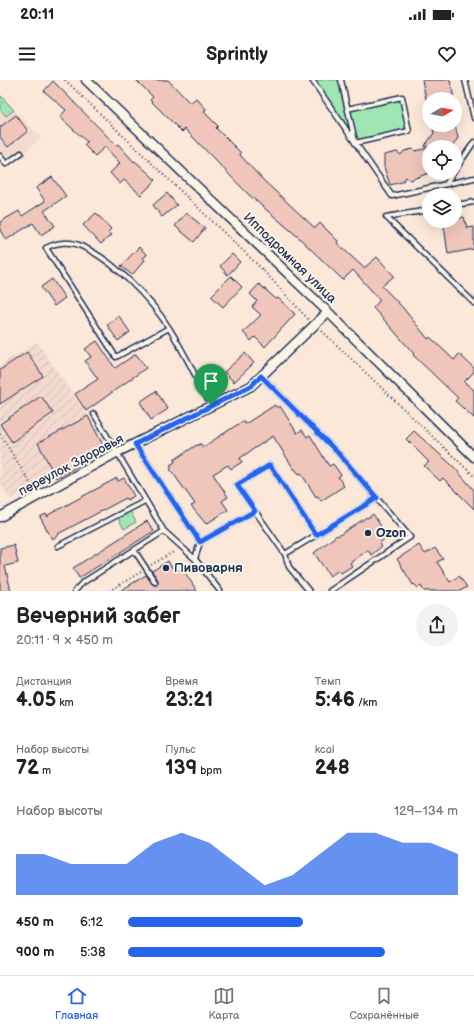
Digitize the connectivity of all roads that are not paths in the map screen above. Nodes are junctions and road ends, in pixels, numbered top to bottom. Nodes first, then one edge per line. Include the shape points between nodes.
1 (86, 80) edge
2 (312, 80) edge
3 (341, 80) edge
4 (465, 80) edge
5 (347, 109) junction
6 (474, 118) edge
7 (474, 142) edge
8 (355, 143) junction
9 (21, 153) dead end
10 (0, 156) edge
11 (462, 160) edge
12 (474, 178) edge
13 (449, 180) edge
14 (446, 184) junction
15 (474, 202) edge
16 (462, 204) edge
17 (422, 211) edge
18 (474, 304) edge
19 (328, 312) junction
20 (169, 328) junction
21 (261, 376) junction
22 (211, 405) junction
23 (94, 414) dead end
24 (135, 444) junction
25 (118, 452) junction
26 (474, 457) edge
27 (377, 498) junction
28 (145, 500) junction
29 (255, 511) junction
30 (0, 517) edge
31 (164, 531) junction
32 (316, 535) junction
33 (200, 542) junction
34 (58, 546) dead end
35 (134, 550) junction
36 (285, 554) junction
37 (195, 559) junction
38 (155, 582) dead end
39 (75, 591) edge
40 (220, 591) edge
41 (309, 591) edge
42 (330, 591) edge

1 - 19 street, Ипподромная улица
2 - 8 lane
3 - 5 lane
4 - 6 lane
5 - 8 lane
5 - 8 lane via 402,97 409,131
7 - 11 lane
8 - 14 lane via 392,196
9 - 10 lane via 6,164
12 - 14 lane
13 - 14 lane
15 - 16 lane
17 - 18 lane via 386,217
19 - 21 street, переулок Здоровья
19 - 26 street, Ипподромная улица
20 - 20 lane via 116,357 46,248 64,242 81,245 110,264 147,298
20 - 22 lane
21 - 22 street, переулок Здоровья via 251,386
21 - 27 lane via 338,453
22 - 24 street, переулок Здоровья
23 - 25 lane
24 - 25 street, переулок Здоровья
24 - 33 lane
25 - 28 lane
25 - 30 street, переулок Здоровья
27 - 32 lane
27 - 42 lane via 410,537
28 - 31 lane
28 - 34 lane
29 - 32 lane via 237,485 270,465
29 - 33 lane
29 - 36 lane
31 - 35 lane
31 - 37 lane
32 - 36 lane
33 - 37 lane
35 - 38 lane
35 - 39 lane via 82,583
36 - 41 lane via 289,567
37 - 40 lane

